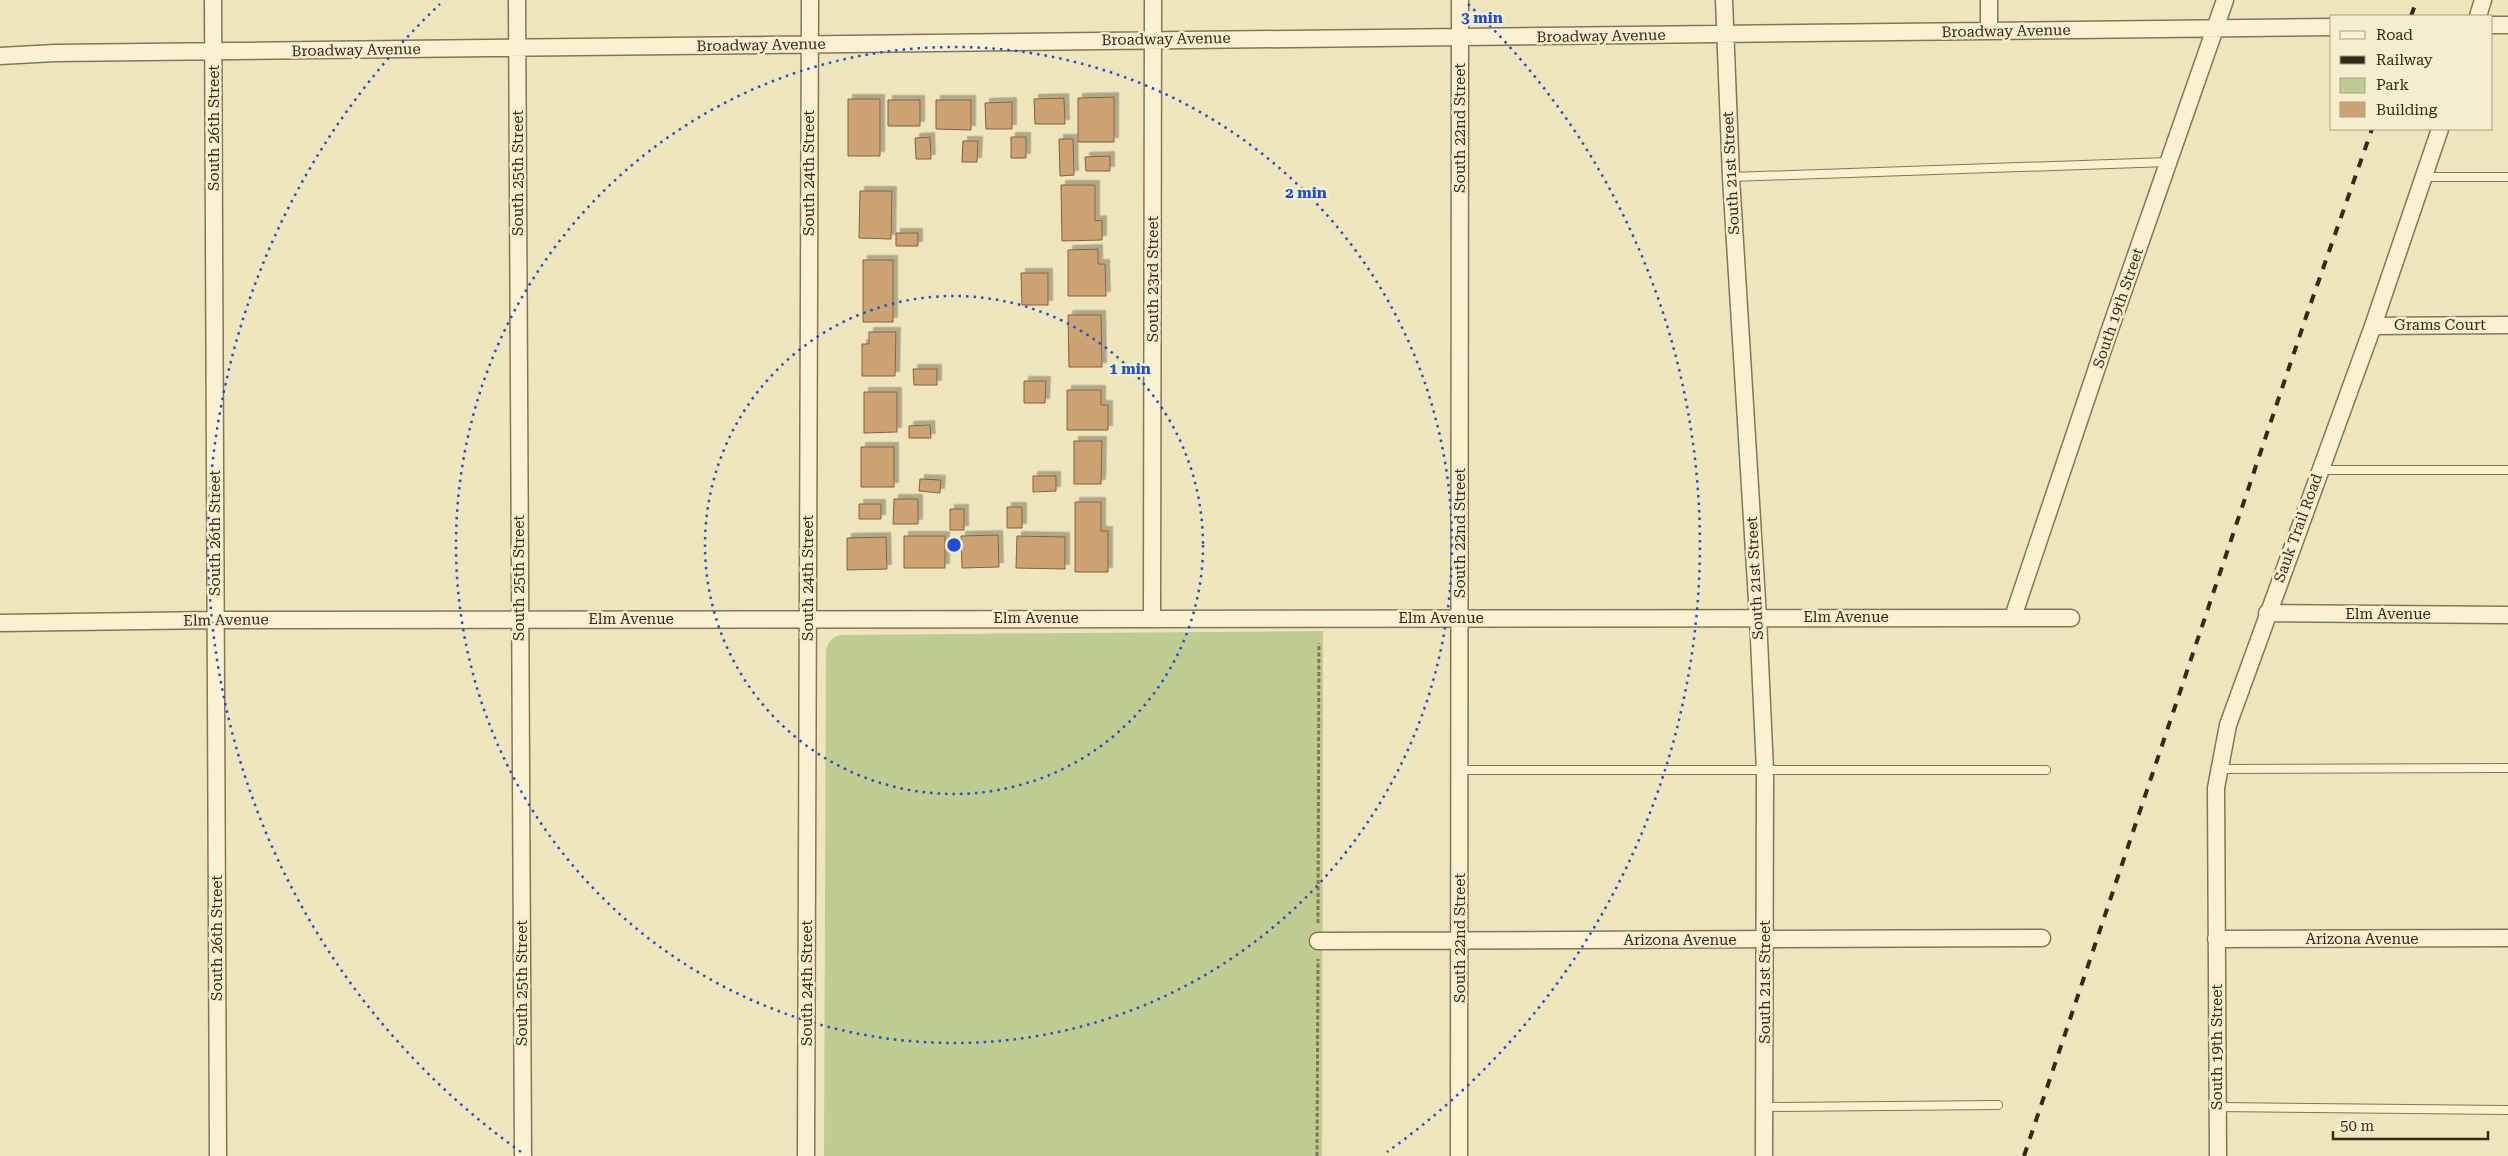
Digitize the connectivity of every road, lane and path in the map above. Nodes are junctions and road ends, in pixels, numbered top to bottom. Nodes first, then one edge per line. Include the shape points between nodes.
1 (214, 0) edge
2 (517, 0) edge
3 (810, 0) edge
4 (1153, 0) edge
5 (1460, 0) edge
6 (1724, 0) edge
7 (1989, 0) edge
8 (2224, 0) edge
9 (2484, 0) edge
10 (2478, 15) edge
11 (2493, 25) edge
12 (2508, 25) edge
13 (2330, 27) edge
14 (2216, 28) junction
15 (1989, 31) junction
16 (1724, 35) junction
17 (1460, 38) junction
18 (1153, 39) junction
19 (810, 44) junction
20 (517, 48) junction
21 (214, 52) junction
22 (0, 56) edge
23 (2440, 130) edge
24 (2168, 162) junction
25 (1731, 177) junction
26 (2424, 177) junction
27 (2508, 177) edge
28 (2508, 325) edge
29 (2373, 326) junction
30 (2319, 470) junction
31 (2508, 470) edge
32 (2268, 613) junction
33 (2508, 615) edge
34 (1758, 617) junction
35 (2013, 617) junction
36 (807, 618) junction
37 (1152, 618) junction
38 (1460, 618) junction
39 (2071, 618) dead end
40 (520, 619) junction
41 (215, 620) junction
42 (0, 623) edge
43 (1319, 643) dead end
44 (2508, 768) edge
45 (2218, 769) junction
46 (1460, 770) junction
47 (2046, 770) dead end
48 (1765, 771) junction
49 (2042, 938) dead end
50 (2508, 938) edge
51 (2216, 939) junction
52 (1765, 940) junction
53 (1318, 941) junction
54 (1460, 941) junction
55 (1998, 1105) dead end
56 (1764, 1107) junction
57 (2217, 1107) junction
58 (2508, 1110) edge
59 (218, 1156) edge
60 (523, 1156) edge
61 (806, 1156) edge
62 (1317, 1156) edge
63 (1459, 1156) edge
64 (1764, 1156) edge
65 (2218, 1156) edge

1 - 21 street, South 26th Street
2 - 20 street, South 25th Street
3 - 19 street, South 24th Street
4 - 18 street, South 23rd Street
5 - 17 street, South 22nd Street
6 - 16 street, South 21st Street
7 - 15 street
8 - 14 street, South 19th Street
9 - 10 street
11 - 12 street
13 - 14 street, Broadway Avenue
14 - 15 street, Broadway Avenue
14 - 24 street, South 19th Street
15 - 16 street, Broadway Avenue
16 - 17 street, Broadway Avenue
16 - 25 street, South 21st Street
17 - 18 street, Broadway Avenue
17 - 38 street, South 22nd Street
18 - 19 street, Broadway Avenue
18 - 37 street, South 23rd Street
19 - 20 street, Broadway Avenue
19 - 36 street, South 24th Street
20 - 21 street, Broadway Avenue
20 - 40 street, South 25th Street
21 - 22 street, Broadway Avenue
21 - 41 street, South 26th Street
23 - 26 street, Sauk Trail Road
24 - 25 lane
24 - 35 street, South 19th Street
25 - 34 street, South 21st Street
26 - 27 lane
26 - 29 street, Sauk Trail Road
28 - 29 street, Grams Court
29 - 30 street, Sauk Trail Road
30 - 31 lane
30 - 32 street, Sauk Trail Road
32 - 33 street, Elm Avenue
32 - 45 street, Sauk Trail Road via 2228,725
34 - 35 street, Elm Avenue
34 - 38 street, Elm Avenue
34 - 48 street, South 21st Street
35 - 39 street, Elm Avenue
36 - 37 street, Elm Avenue
36 - 40 street, Elm Avenue
36 - 61 street, South 24th Street
37 - 38 street, Elm Avenue
38 - 46 street, South 22nd Street
40 - 41 street, Elm Avenue
40 - 60 street, South 25th Street
41 - 42 street, Elm Avenue
41 - 59 street, South 26th Street
43 - 53 path
44 - 45 lane
45 - 51 street, Sauk Trail Road
46 - 48 lane
46 - 54 street, South 22nd Street
47 - 48 lane
48 - 52 street, South 21st Street
49 - 52 street, Arizona Avenue
50 - 51 street, Arizona Avenue
51 - 57 street, South 19th Street
52 - 54 street, Arizona Avenue
52 - 56 street, South 21st Street
53 - 54 street, Arizona Avenue
53 - 62 path
54 - 63 street, South 22nd Street
55 - 56 lane
56 - 64 street, South 21st Street
57 - 58 lane
57 - 65 street, South 19th Street

